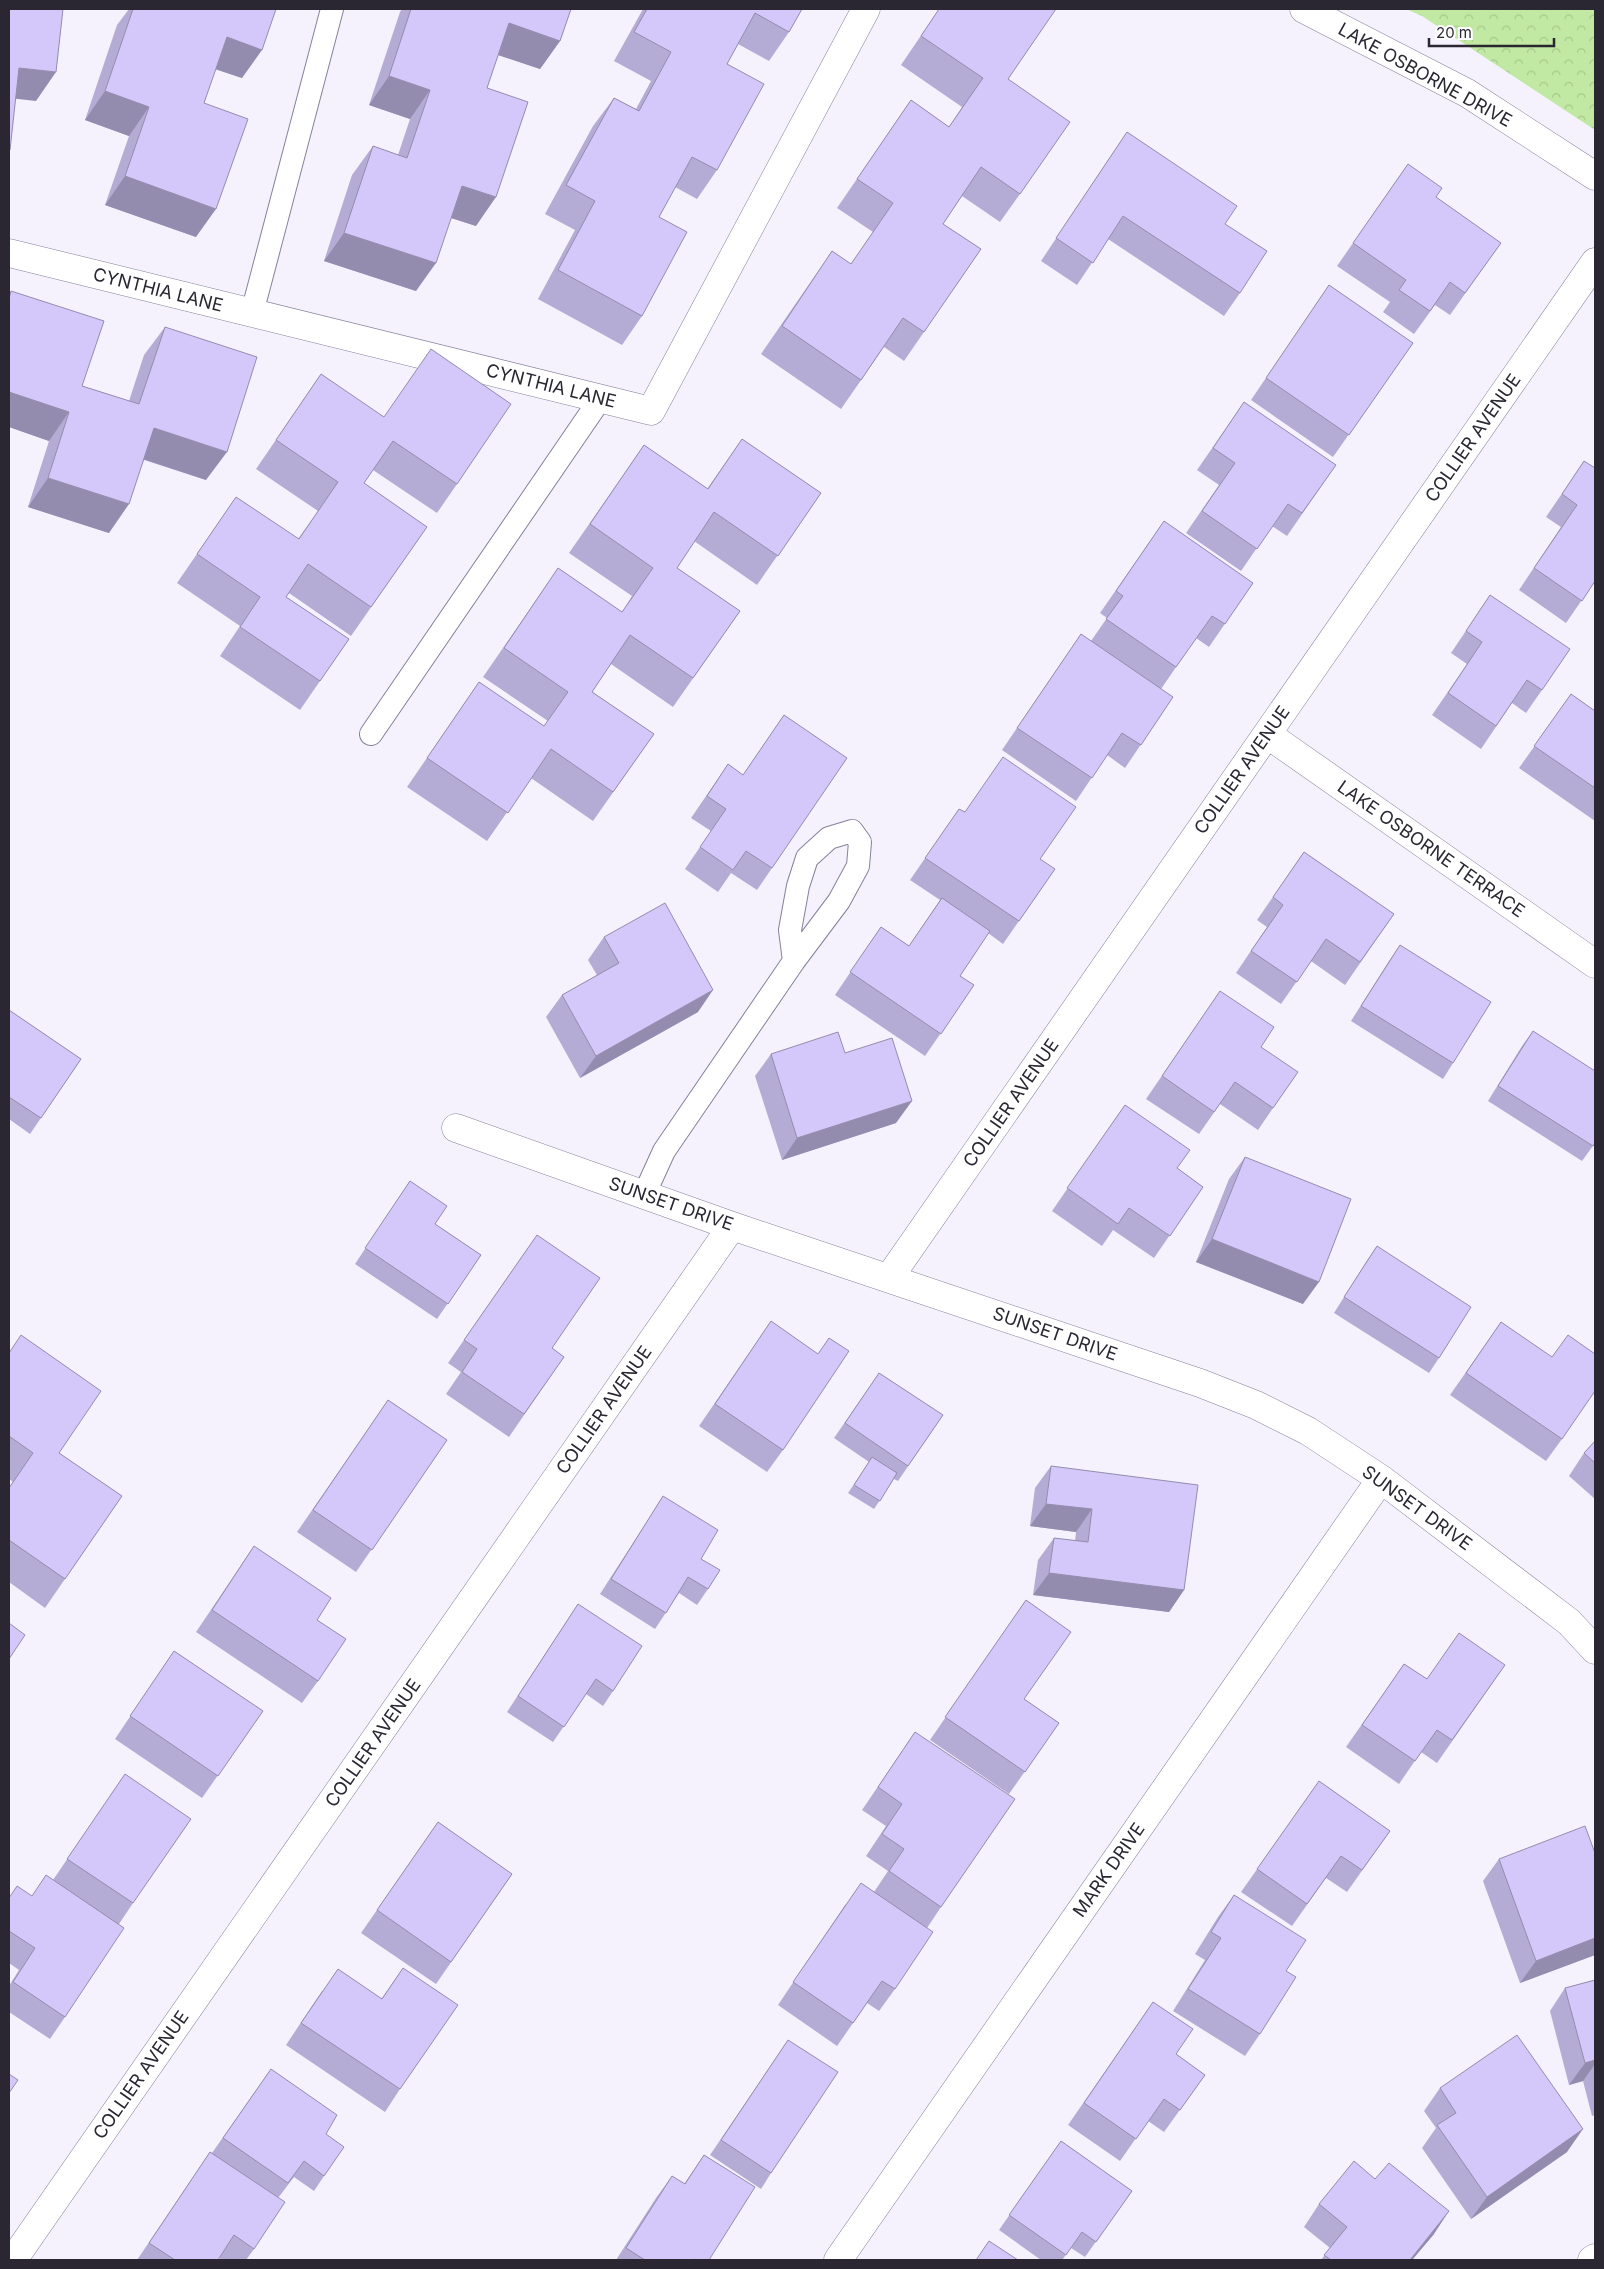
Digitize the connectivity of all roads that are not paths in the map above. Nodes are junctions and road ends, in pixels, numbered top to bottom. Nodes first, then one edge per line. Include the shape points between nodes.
1 (332, 9) edge
2 (866, 9) edge
3 (1304, 9) edge
4 (1595, 176) edge
5 (9, 253) edge
6 (1595, 262) edge
7 (252, 313) junction
8 (601, 398) junction
9 (371, 734) dead end
10 (1266, 734) junction
11 (794, 961) junction
12 (1595, 964) edge
13 (456, 1128) dead end
14 (644, 1194) junction
15 (732, 1226) junction
16 (889, 1278) junction
17 (1381, 1480) junction
18 (1595, 1650) edge
19 (13, 2260) edge
20 (838, 2260) edge

1 - 7 lane
2 - 8 street, CYNTHIA LANE via 651,411
3 - 4 street, LAKE OSBORNE DRIVE via 1467,94
5 - 7 street, CYNTHIA LANE
6 - 10 street, COLLIER AVENUE
7 - 8 street, CYNTHIA LANE
8 - 9 lane
10 - 12 street, LAKE OSBORNE TERRACE
10 - 16 street, COLLIER AVENUE
11 - 11 lane via 790,930 807,858 830,838 852,831 860,842 858,866 839,901
11 - 14 lane via 664,1151
13 - 14 street, SUNSET DRIVE
14 - 15 street, SUNSET DRIVE
15 - 16 street, SUNSET DRIVE
15 - 19 street, COLLIER AVENUE
16 - 17 street, SUNSET DRIVE via 1256,1405 1308,1431
17 - 18 street, SUNSET DRIVE via 1569,1622
17 - 20 street, MARK DRIVE

